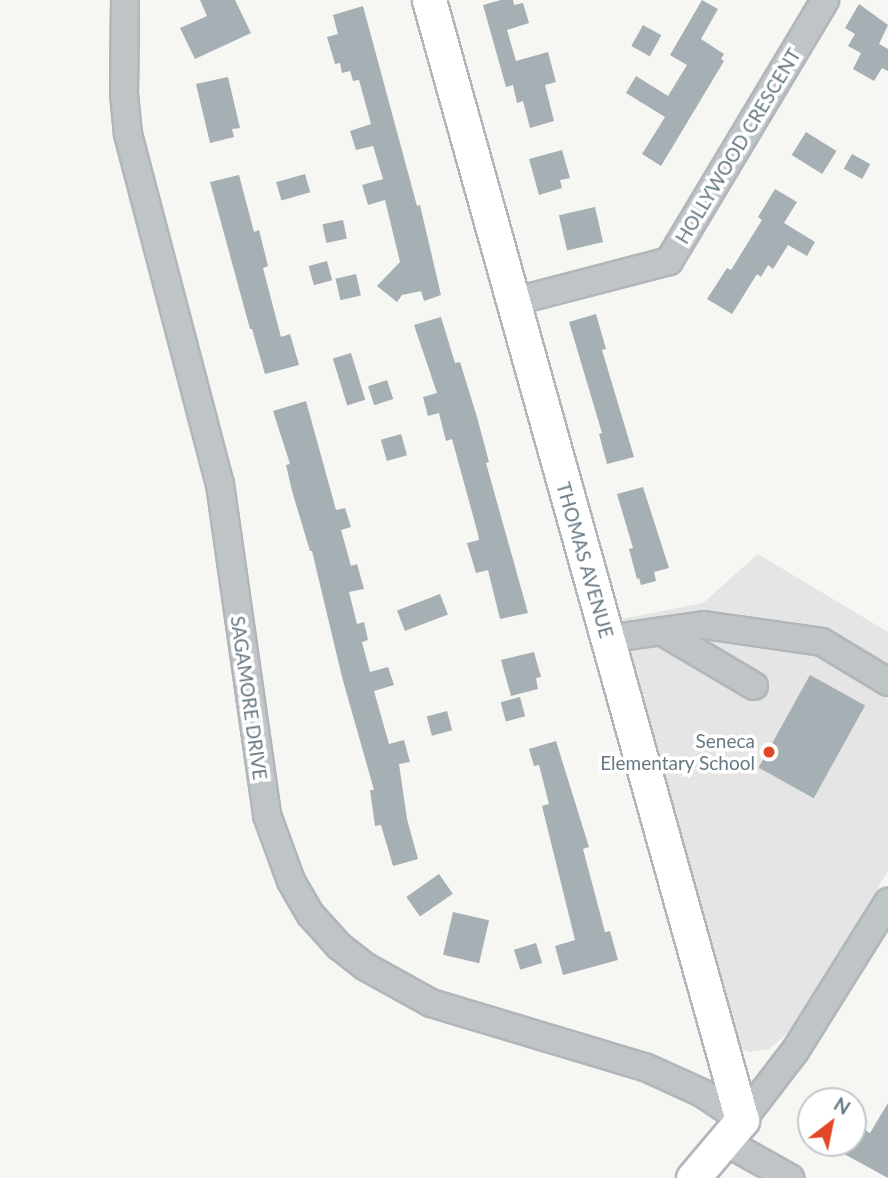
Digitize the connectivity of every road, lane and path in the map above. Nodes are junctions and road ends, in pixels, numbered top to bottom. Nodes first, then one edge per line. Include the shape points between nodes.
1 (125, 0) edge
2 (429, 0) edge
3 (825, 0) edge
4 (512, 302) junction
5 (661, 631) junction
6 (607, 639) junction
7 (888, 682) edge
8 (754, 686) dead end
9 (888, 902) edge
10 (733, 1131) junction
11 (693, 1178) edge
12 (790, 1178) edge

1 - 10 street, SAGAMORE DRIVE via 128,134 220,484 261,783 277,849 291,881 311,915 339,946 400,988 461,1014 645,1067 702,1093
2 - 4 main road, THOMAS AVENUE
3 - 4 street, HOLLYWOOD CRESCENT via 669,261
4 - 6 main road, THOMAS AVENUE
5 - 6 street
5 - 7 street via 704,625 821,642
5 - 8 street
6 - 10 main road, THOMAS AVENUE
9 - 10 street via 795,1051
10 - 11 main road
10 - 12 street, SAGAMORE DRIVE

